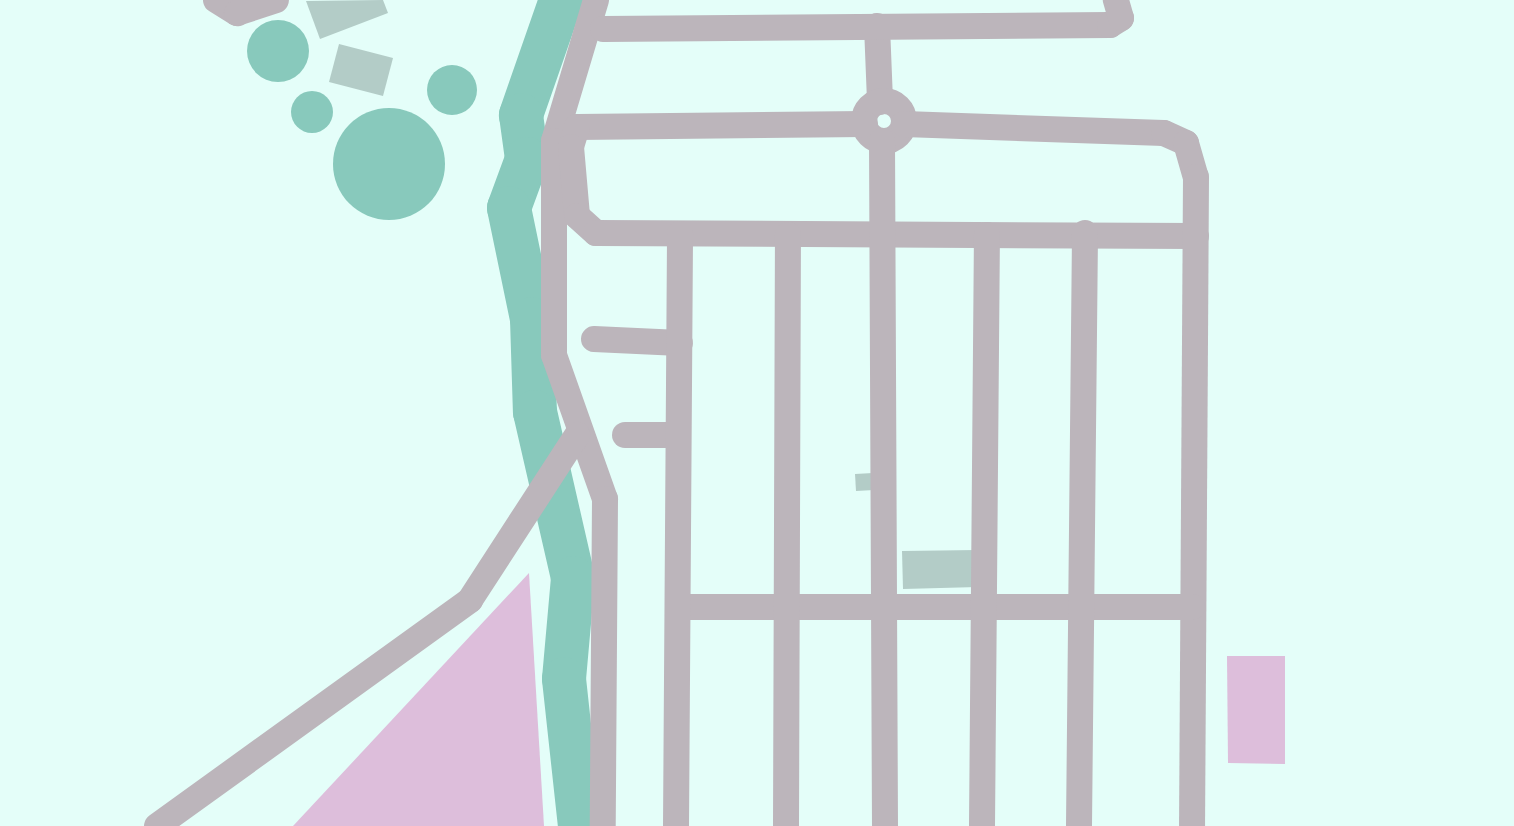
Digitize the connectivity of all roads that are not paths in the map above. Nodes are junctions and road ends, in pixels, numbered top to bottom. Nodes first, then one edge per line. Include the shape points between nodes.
1 (216, 0) edge
2 (276, 0) edge
3 (596, 0) edge
4 (1116, 0) edge
5 (656, 13) edge
6 (877, 26) junction
7 (603, 29) dead end
8 (880, 102) junction
9 (904, 124) junction
10 (873, 132) junction
11 (1085, 233) junction
12 (680, 234) junction
13 (882, 234) junction
14 (788, 235) junction
15 (987, 235) junction
16 (1196, 236) junction
17 (594, 339) dead end
18 (680, 343) junction
19 (625, 435) dead end
20 (677, 435) junction
21 (569, 442) junction
22 (888, 604) junction
23 (985, 604) junction
24 (785, 606) junction
25 (1081, 606) junction
26 (680, 607) junction
27 (1192, 607) junction
28 (157, 826) edge
29 (603, 826) edge
30 (676, 826) edge
31 (786, 826) edge
32 (885, 826) edge
33 (982, 826) edge
34 (1079, 826) edge
35 (1192, 826) edge

1 - 2 street via 237,13
3 - 21 street via 554,141 554,355
4 - 6 street via 1121,18 1110,25
5 - 6 street
5 - 7 street
6 - 8 street
8 - 9 street via 898,107
8 - 10 street via 867,110
9 - 10 street
9 - 16 street via 1173,136 1186,143 1196,177
10 - 12 street via 577,127 571,147 582,227
10 - 13 street
11 - 15 street
11 - 16 street
11 - 25 street
12 - 14 street
12 - 18 street
13 - 14 street
13 - 15 street
13 - 22 street
14 - 24 street
15 - 23 street
16 - 27 street
17 - 18 street
18 - 20 street
19 - 20 street
20 - 26 street
21 - 28 street via 470,600
21 - 29 street via 605,499
22 - 23 street
22 - 24 street
22 - 32 street
23 - 25 street
23 - 33 street
24 - 26 street
24 - 31 street
25 - 27 street
25 - 34 street
26 - 30 street
27 - 35 street

